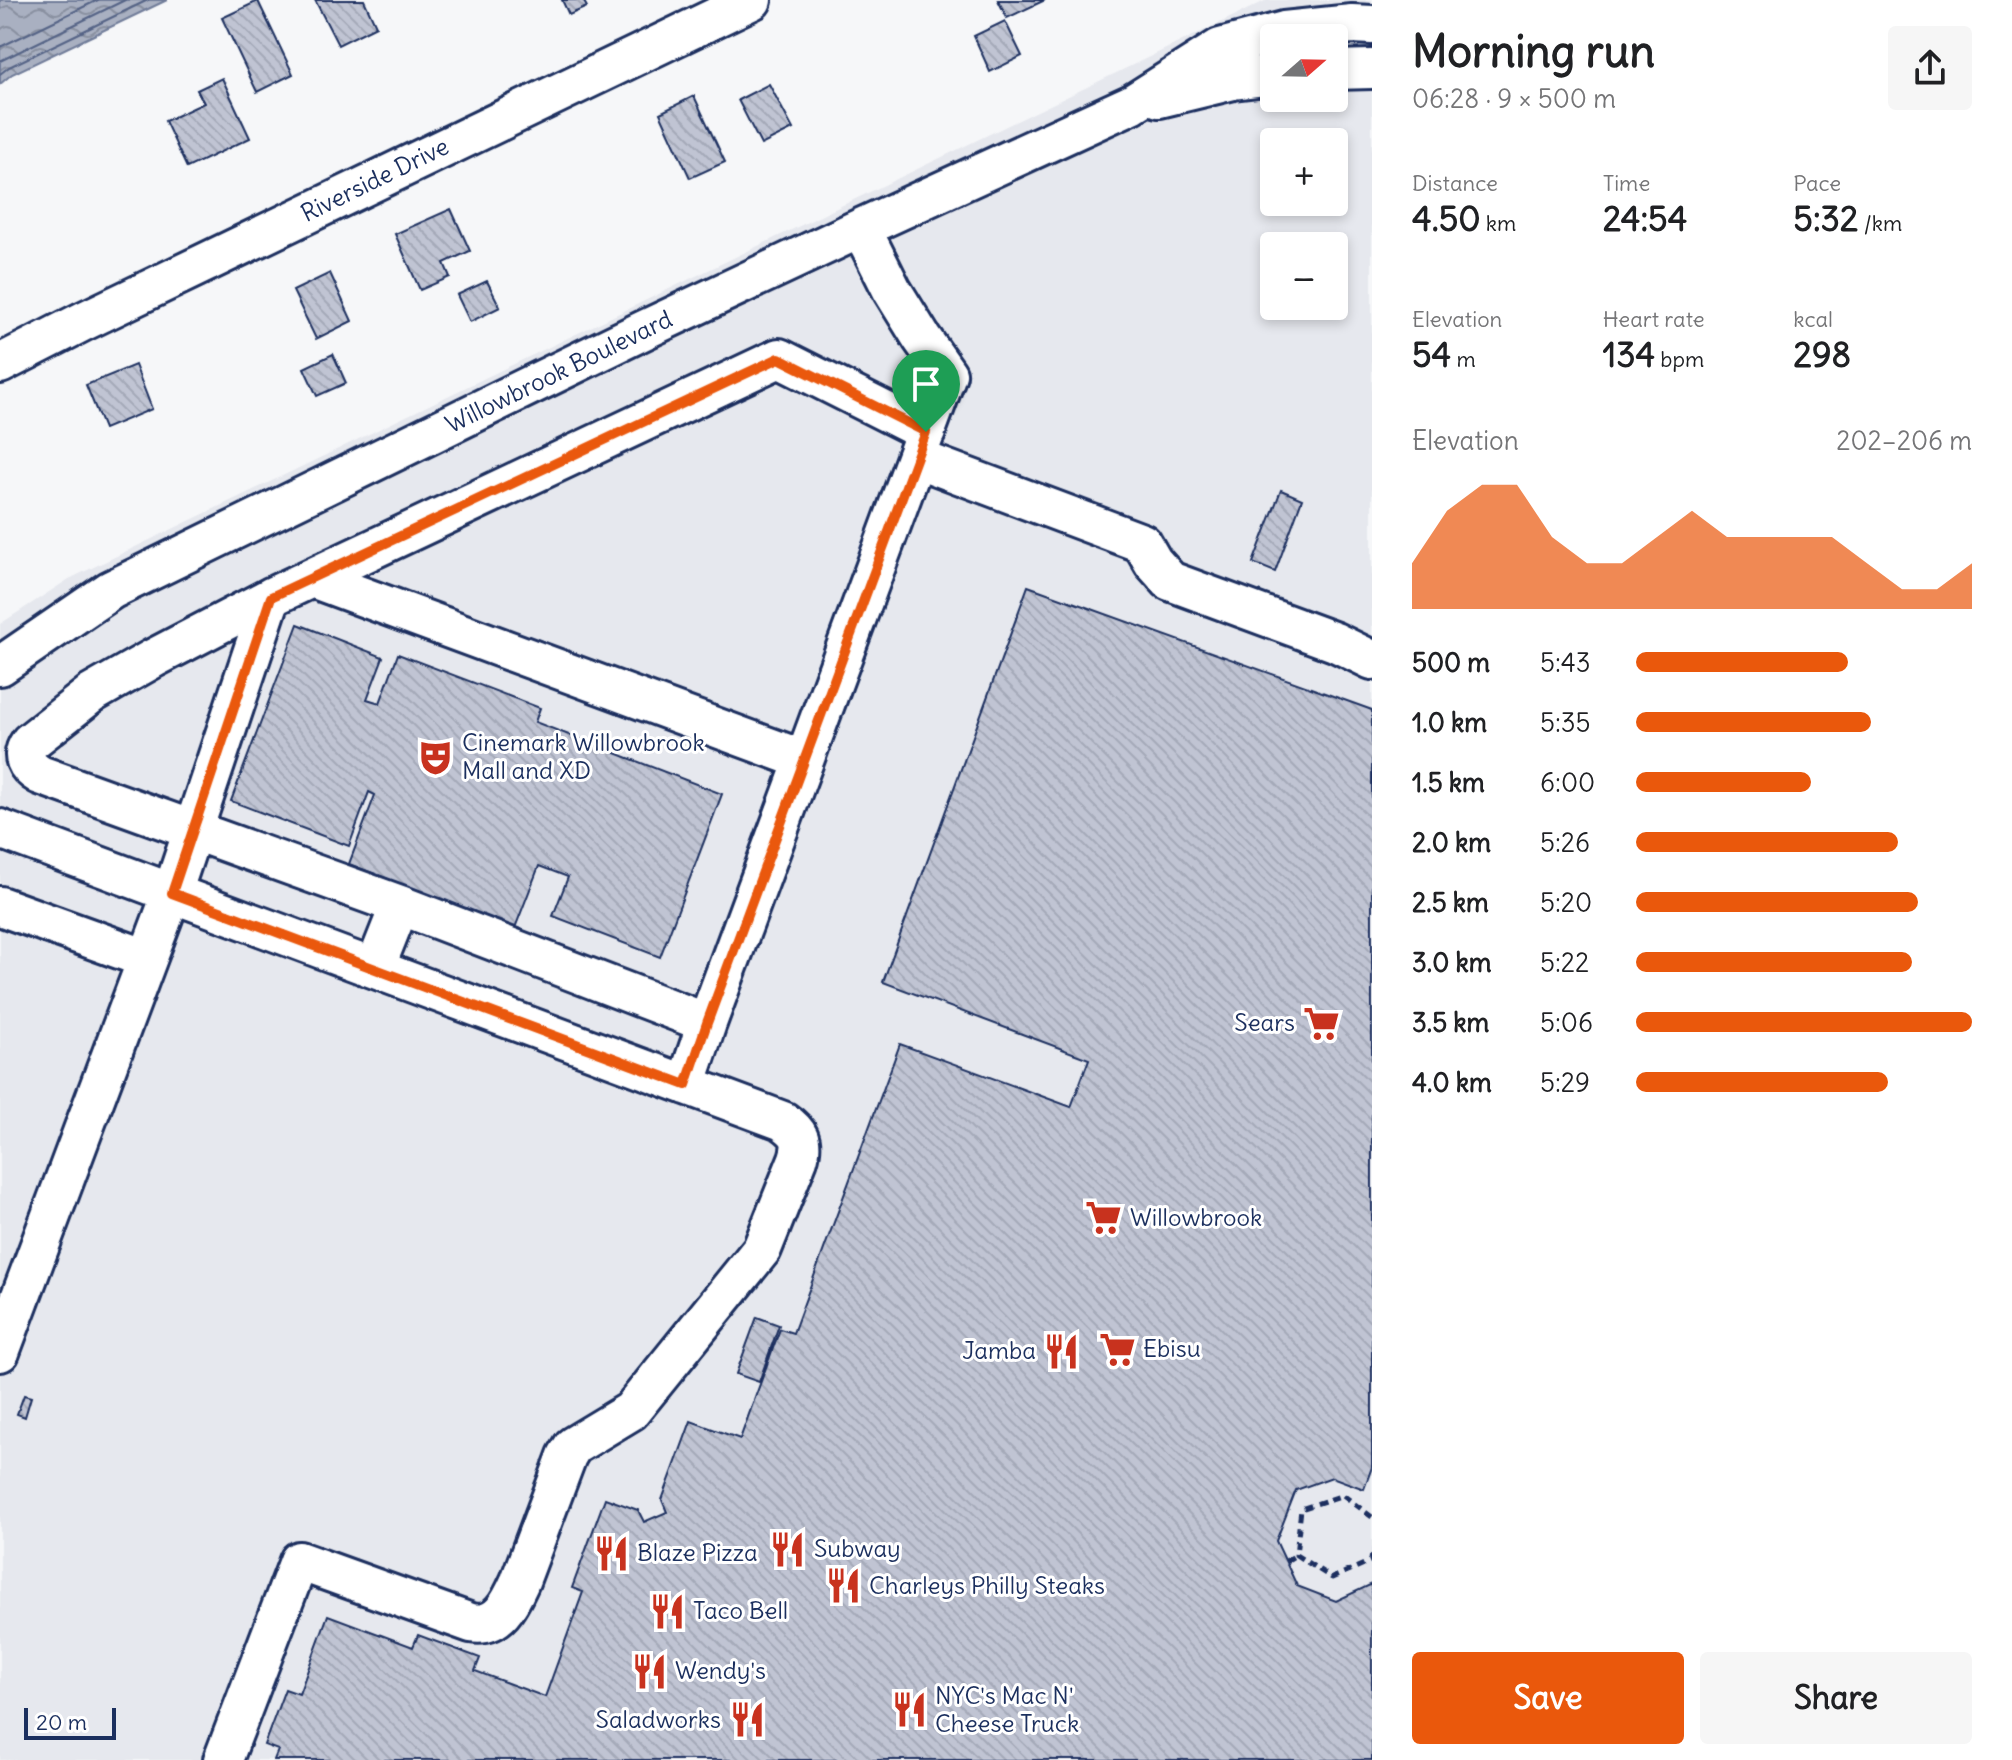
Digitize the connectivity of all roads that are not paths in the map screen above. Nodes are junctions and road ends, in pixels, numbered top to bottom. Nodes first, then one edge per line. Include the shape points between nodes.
1 (752, 0) edge
2 (1372, 25) edge
3 (1372, 69) edge
4 (1348, 70) edge
5 (1260, 77) edge
6 (1132, 104) junction
7 (861, 228) junction
8 (0, 364) edge
9 (921, 445) junction
10 (312, 578) junction
11 (271, 597) junction
12 (1372, 660) edge
13 (0, 666) edge
14 (804, 760) junction
15 (0, 829) edge
16 (193, 831) junction
17 (172, 893) junction
18 (400, 905) junction
19 (0, 906) edge
20 (147, 959) junction
21 (375, 968) junction
22 (707, 1023) junction
23 (686, 1085) junction
24 (0, 1352) edge
25 (223, 1760) edge

1 - 8 street, Riverside Drive
2 - 6 street, Willowbrook Boulevard via 1284,31 1220,48
3 - 4 street
5 - 6 street, Willowbrook Boulevard
6 - 7 street, Willowbrook Boulevard
7 - 9 street via 892,290 947,374
7 - 13 street, Willowbrook Boulevard via 111,590
9 - 10 street via 779,358
9 - 12 street via 1142,543 1170,581
9 - 14 street
10 - 11 street
10 - 14 street
11 - 16 street
11 - 16 street via 91,694 24,750 30,769 40,775
14 - 22 street
15 - 17 street
16 - 17 street
16 - 18 street
17 - 20 street
17 - 21 street
18 - 21 street
18 - 22 street
19 - 20 street
20 - 24 street
21 - 23 street
22 - 23 street
23 - 25 street via 783,1121 799,1138 798,1159 762,1249 631,1411 573,1446 512,1599 495,1620 471,1623 299,1561

